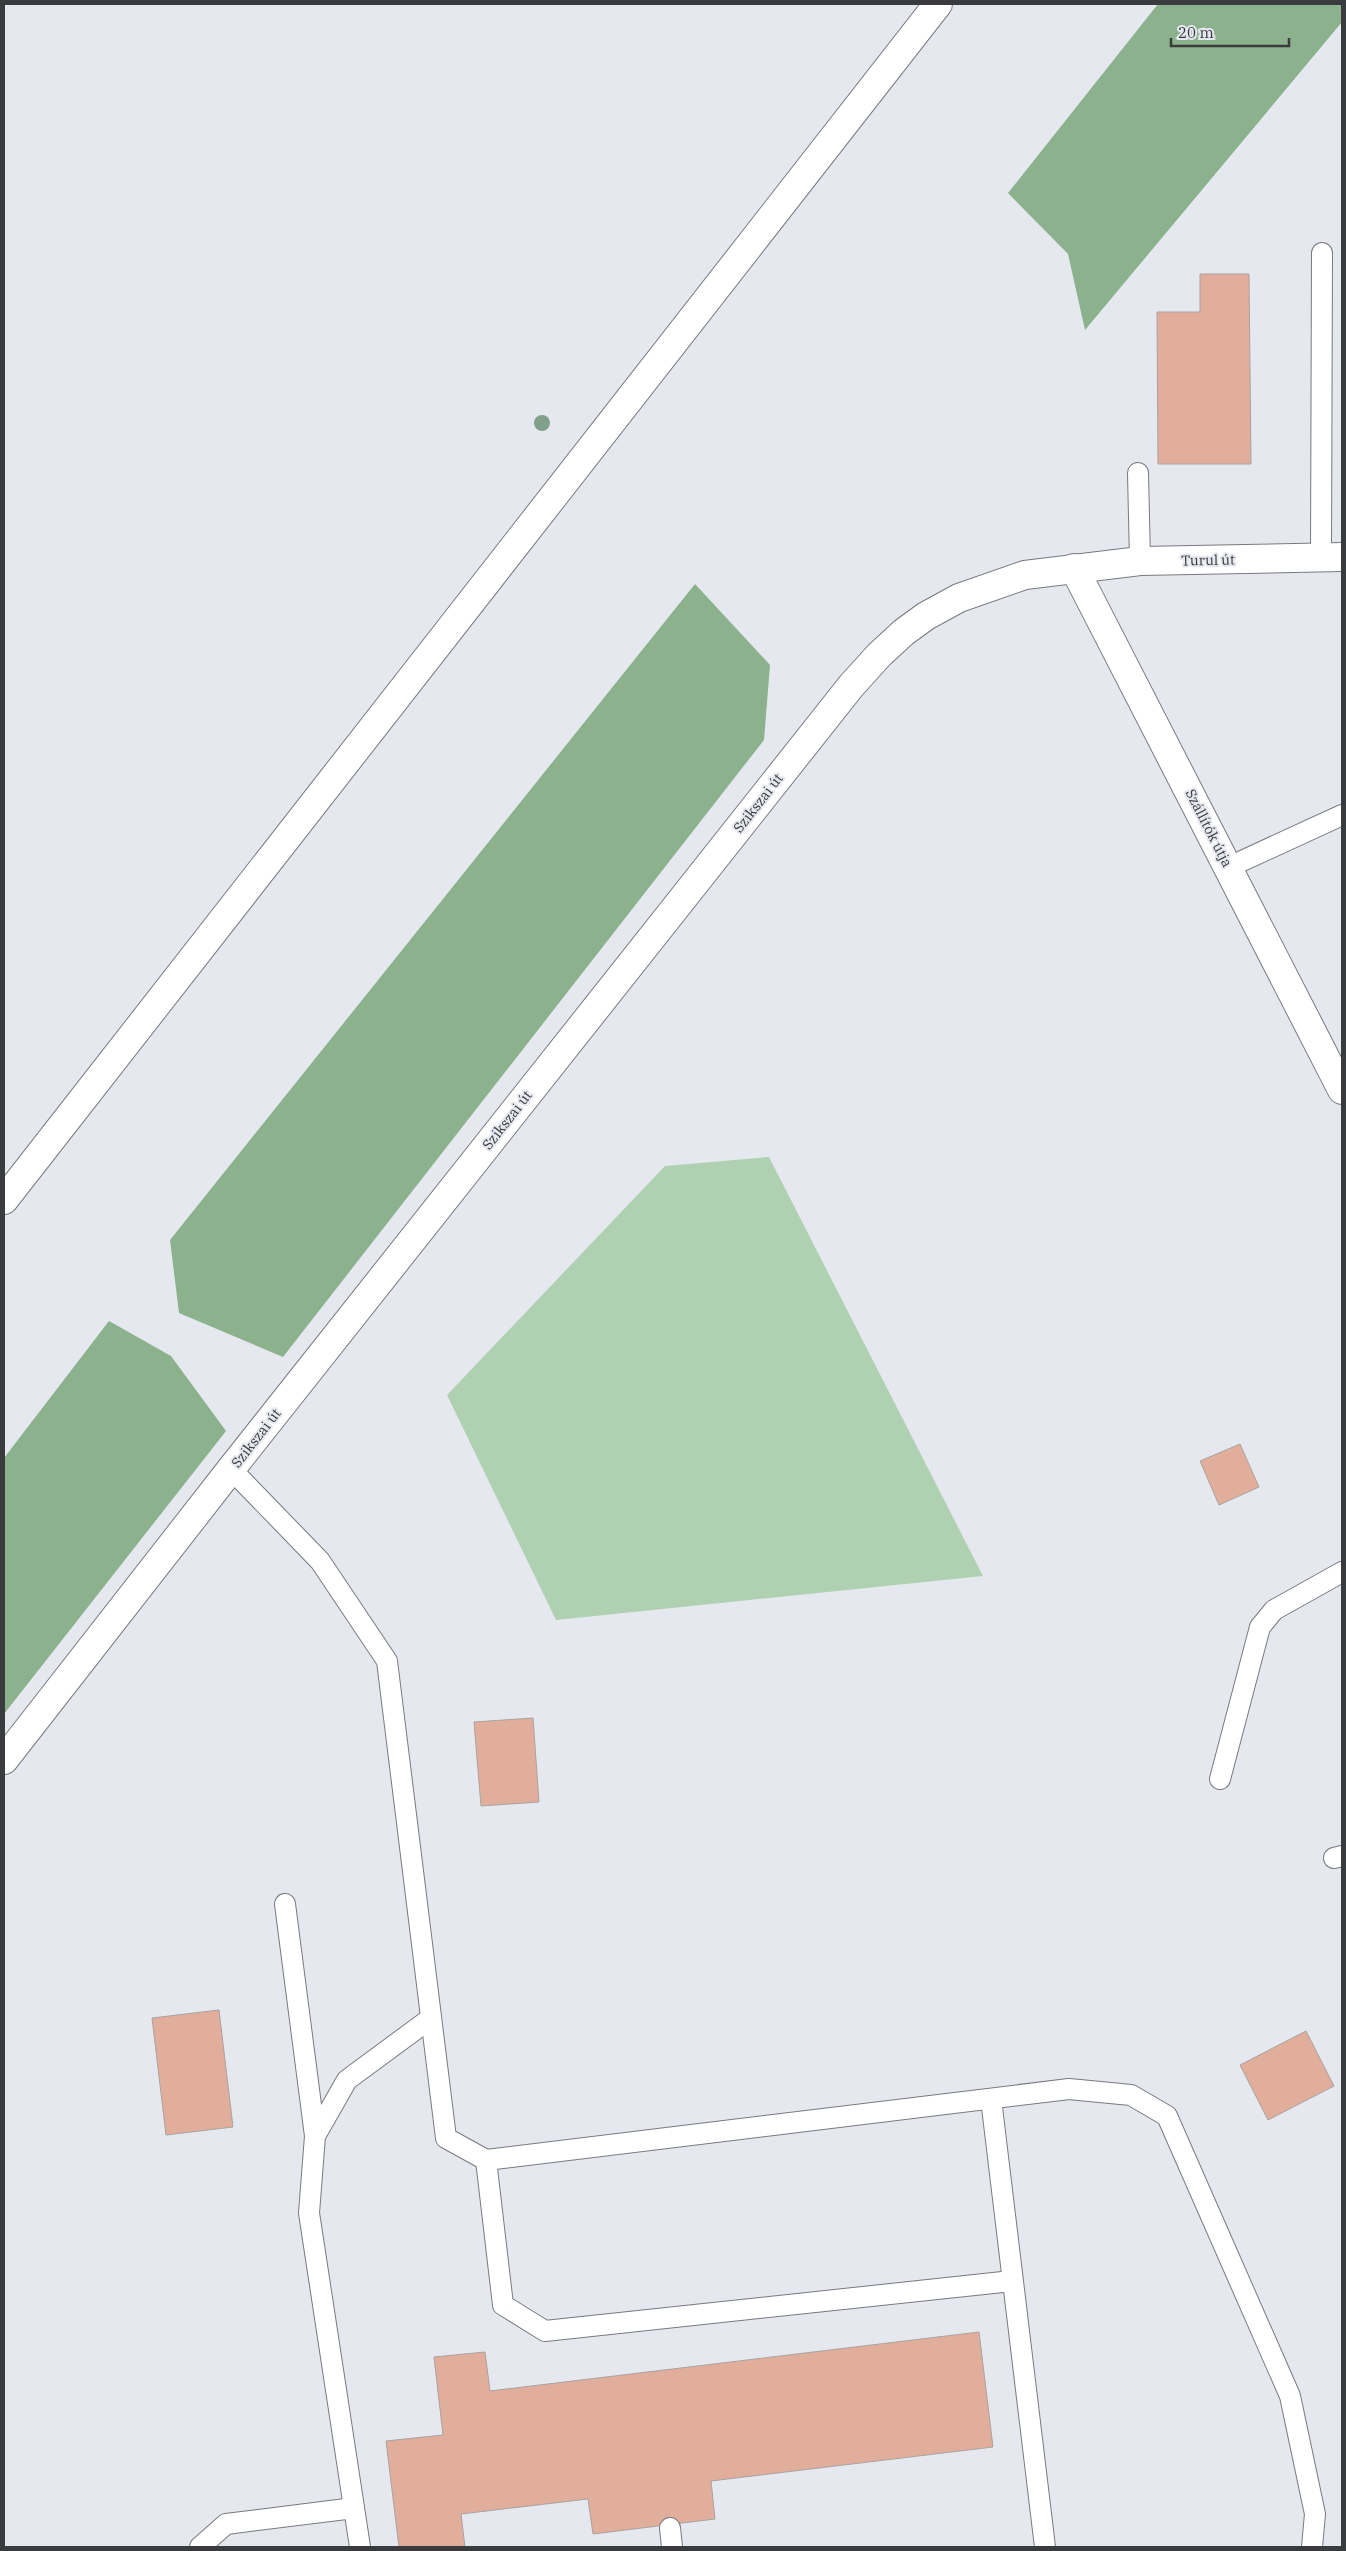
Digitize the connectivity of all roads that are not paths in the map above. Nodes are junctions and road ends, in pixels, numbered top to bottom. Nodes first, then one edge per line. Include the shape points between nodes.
1 (938, 4) edge
2 (1322, 253) dead end
3 (1138, 473) dead end
4 (1332, 558) edge
5 (1140, 561) junction
6 (1074, 568) junction
7 (1342, 815) edge
8 (1229, 867) junction
9 (1342, 1090) edge
10 (4, 1200) edge
11 (231, 1469) junction
12 (1342, 1572) edge
13 (4, 1760) edge
14 (1220, 1779) dead end
15 (285, 1904) dead end
16 (431, 2018) junction
17 (990, 2099) junction
18 (315, 2136) junction
19 (486, 2160) junction
20 (1012, 2281) junction
21 (354, 2508) junction
22 (200, 2547) edge
23 (360, 2547) edge
24 (1044, 2547) edge
25 (1312, 2547) edge

1 - 10 street
2 - 4 lane
3 - 5 lane
4 - 5 street, Turul út
5 - 6 street, Turul út
6 - 8 street, Szállítók útja
6 - 11 street, Szikszai út via 1025,576 959,598 904,632 879,655 851,686
7 - 8 lane
8 - 9 street, Szállítók útja
11 - 13 street, Szikszai út
11 - 16 lane via 320,1561 386,1661
12 - 14 lane via 1274,1610 1260,1628
15 - 18 lane
16 - 18 lane via 347,2080
16 - 19 lane via 446,2138
17 - 19 lane
17 - 20 lane
17 - 25 lane via 1069,2088 1132,2095 1167,2116 1290,2396 1315,2514
18 - 21 lane via 309,2213
19 - 20 lane via 503,2305 545,2331
20 - 24 lane
21 - 22 lane via 226,2524
21 - 23 lane

